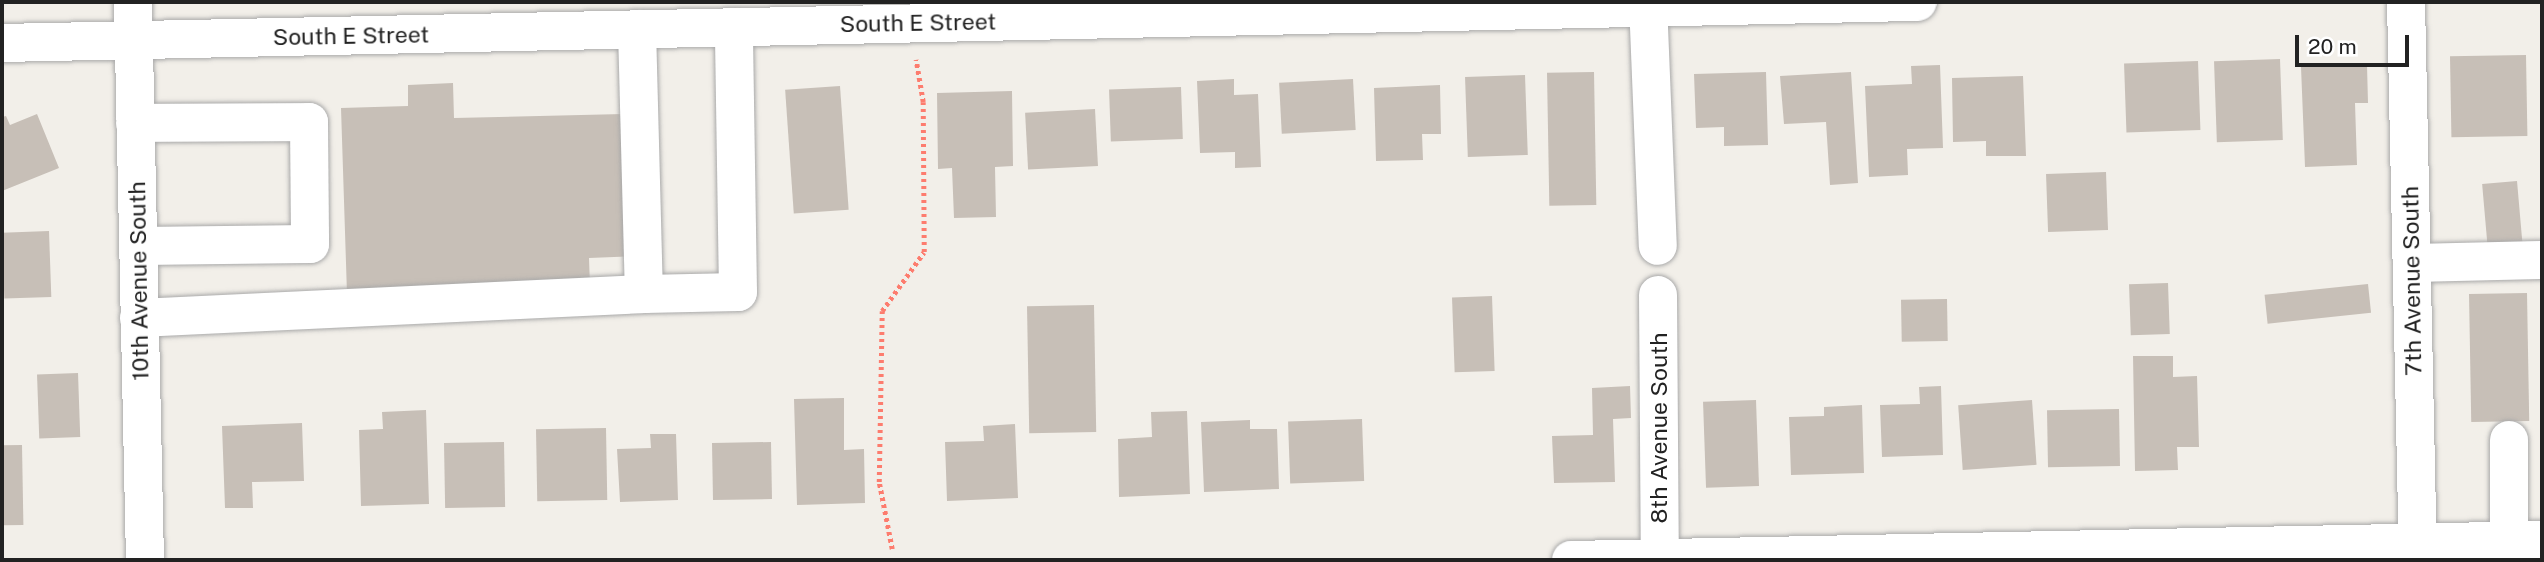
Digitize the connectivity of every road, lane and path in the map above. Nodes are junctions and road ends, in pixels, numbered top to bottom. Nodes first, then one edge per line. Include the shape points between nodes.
1 (133, 2) edge
2 (1918, 2) edge
3 (2406, 2) edge
4 (1648, 5) edge
5 (734, 27) junction
6 (637, 30) junction
7 (134, 40) junction
8 (2, 43) edge
9 (916, 59) dead end
10 (135, 123) junction
11 (138, 246) junction
12 (1658, 246) dead end
13 (2542, 260) edge
14 (2412, 263) junction
15 (644, 294) junction
16 (1658, 295) dead end
17 (139, 318) junction
18 (2509, 440) dead end
19 (2526, 540) edge
20 (892, 549) dead end
21 (2418, 551) edge
22 (1660, 559) edge
23 (145, 560) edge
24 (1571, 560) edge

1 - 7 street, 10th Avenue South
2 - 4 street, South E Street
3 - 14 street, 7th Avenue South
4 - 5 street, South E Street
4 - 12 street
5 - 6 street, South E Street
5 - 15 street via 738,292
6 - 7 street, South E Street
6 - 15 street
7 - 8 street, South E Street
7 - 10 street, 10th Avenue South
9 - 20 path via 923,102 924,252 882,311 879,482
10 - 11 street, 10th Avenue South
10 - 11 street via 309,122 310,244
11 - 17 street, 10th Avenue South
13 - 14 street
14 - 21 street, 7th Avenue South
15 - 17 street
16 - 22 street, 8th Avenue South
17 - 23 street, 10th Avenue South
18 - 19 street
19 - 21 street
21 - 22 street
22 - 24 street

